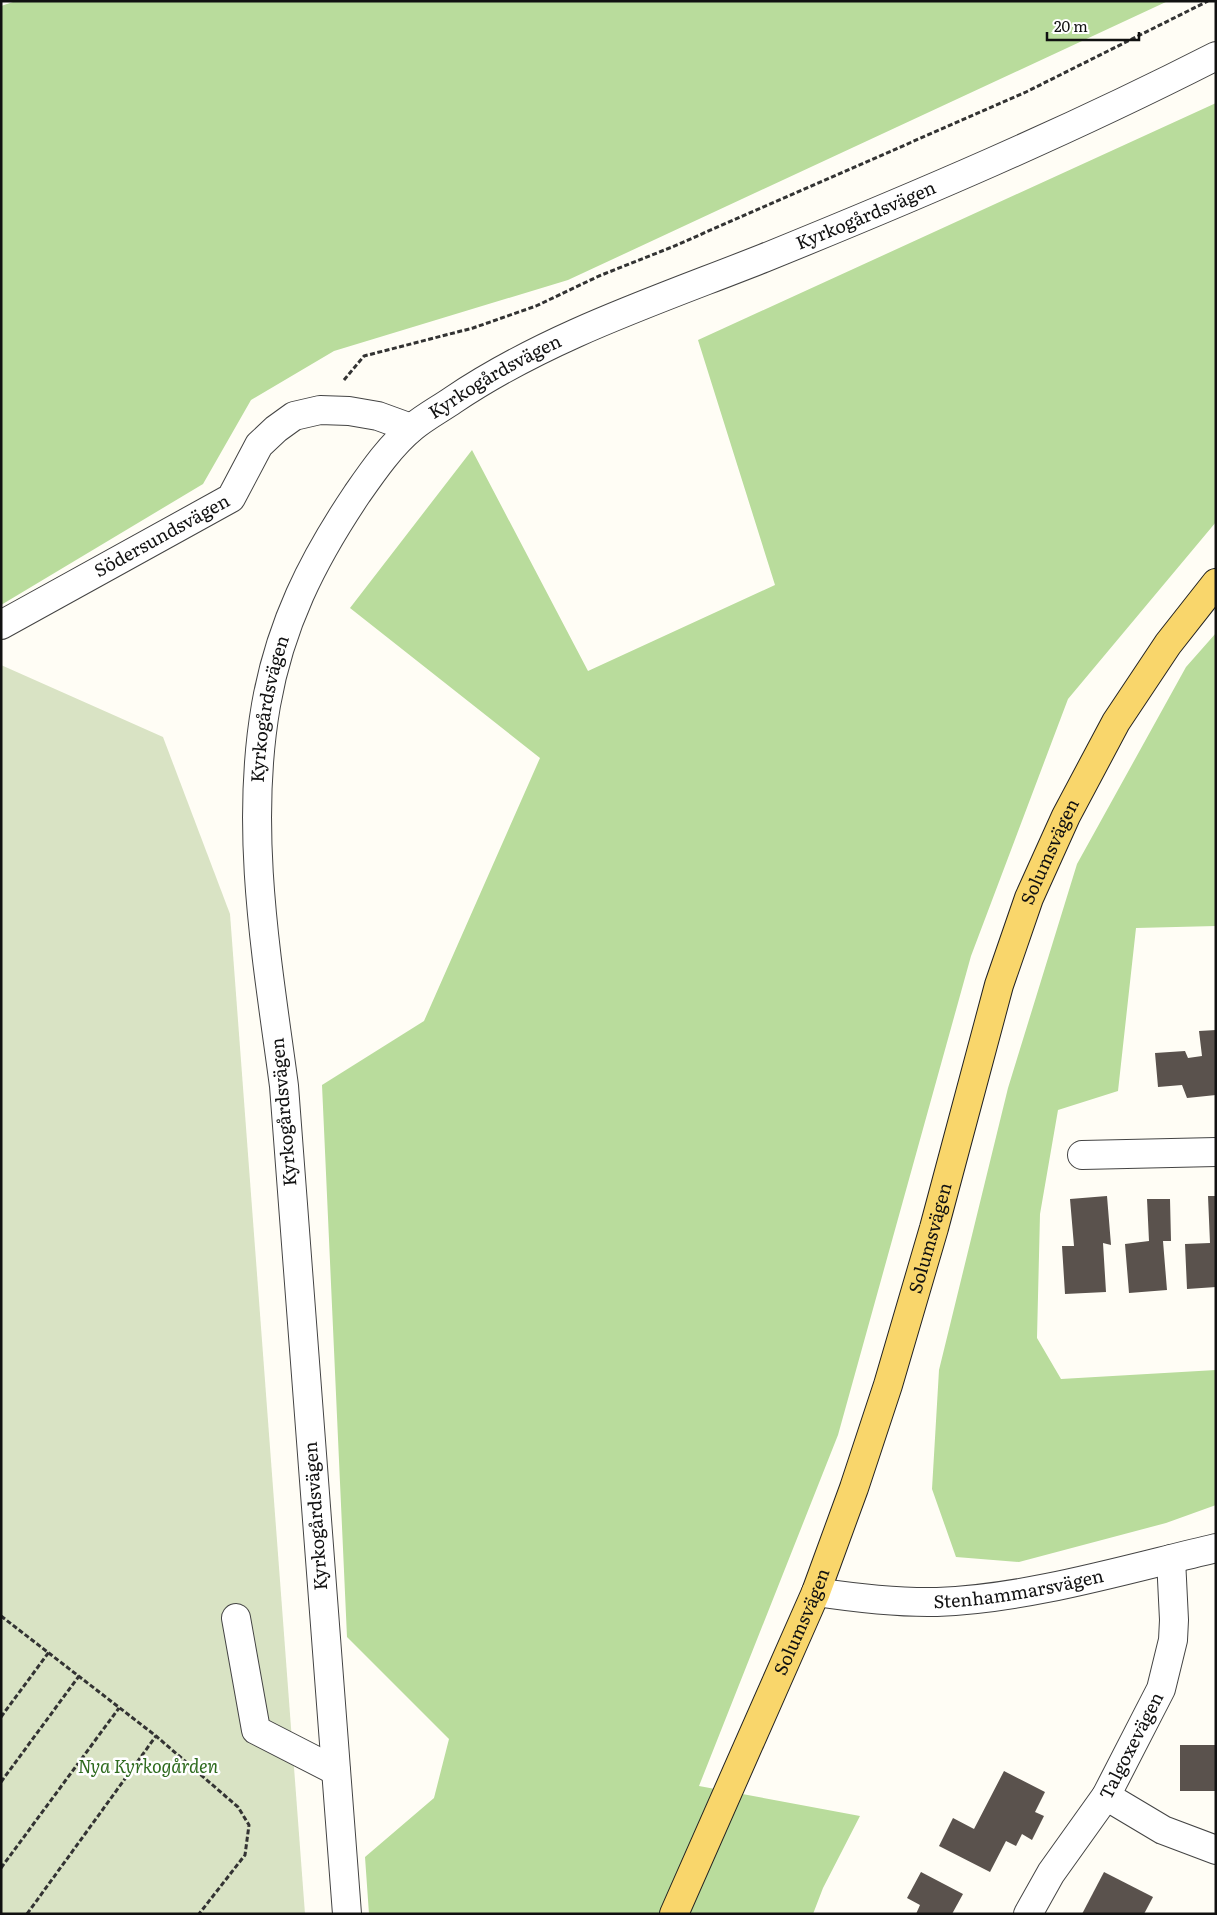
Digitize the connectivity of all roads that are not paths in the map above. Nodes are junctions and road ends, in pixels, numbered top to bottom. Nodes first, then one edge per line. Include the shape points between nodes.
1 (1216, 56) edge
2 (411, 428) junction
3 (1216, 583) edge
4 (1, 625) edge
5 (1216, 1152) edge
6 (1082, 1155) dead end
7 (1216, 1548) edge
8 (1171, 1559) junction
9 (816, 1592) junction
10 (236, 1618) dead end
11 (336, 1771) junction
12 (1106, 1796) junction
13 (1216, 1850) edge
14 (347, 1914) edge
15 (674, 1914) edge
16 (1028, 1914) edge

1 - 2 street, Kyrkogårdsvägen via 1142,94 884,209 546,346 474,386
2 - 4 street, Södersundsvägen via 350,410 320,410 294,416 259,445 231,498
2 - 11 street, Kyrkogårdsvägen via 372,472 303,584 279,649 266,704 258,772 258,882 284,1086
3 - 9 main road, Solumsvägen via 1168,644 1116,722 1066,816 1029,898 999,985 888,1386
5 - 6 street
7 - 8 street, Stenhammarsvägen
8 - 9 street, Stenhammarsvägen via 1001,1596 937,1602 881,1601
8 - 12 street, Talgoxevägen via 1174,1626 1161,1690
9 - 15 main road, Solumsvägen
10 - 11 street via 256,1730
11 - 14 street, Kyrkogårdsvägen
12 - 13 street via 1163,1830
12 - 16 street, Talgoxevägen via 1051,1873

